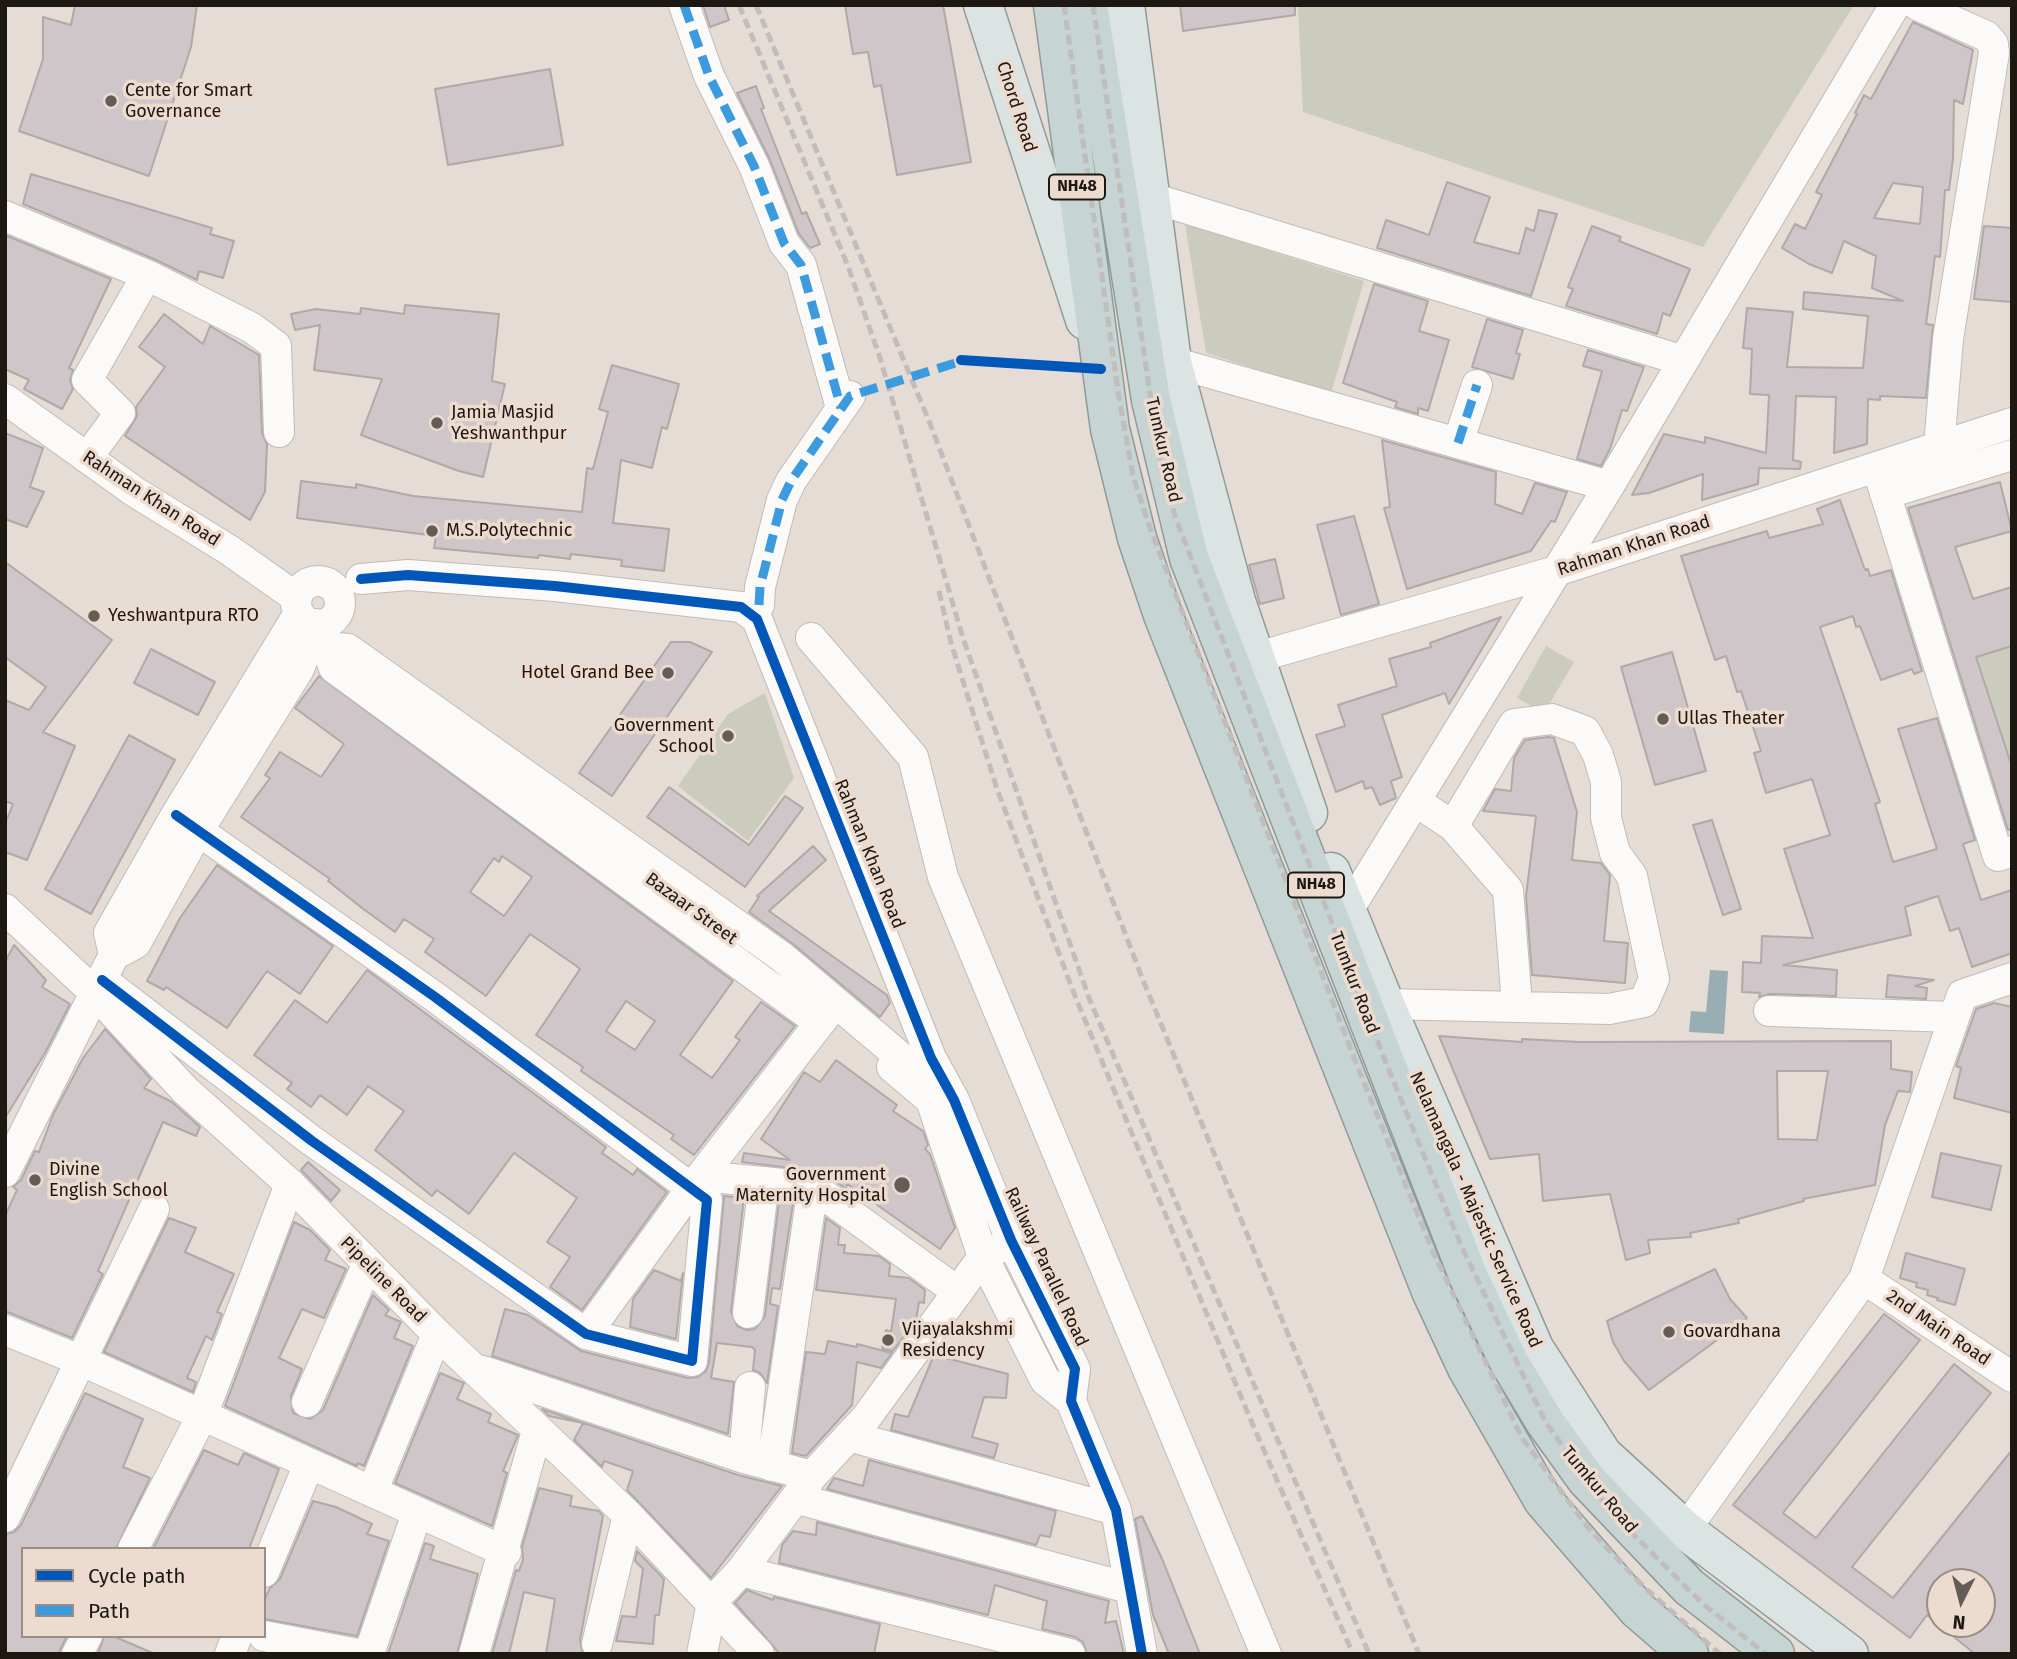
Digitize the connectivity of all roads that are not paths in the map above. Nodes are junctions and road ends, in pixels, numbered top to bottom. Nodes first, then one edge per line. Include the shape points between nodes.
1 (684, 5) edge
2 (984, 5) edge
3 (1053, 5) edge
4 (1088, 5) edge
5 (1125, 5) edge
6 (1895, 5) edge
7 (1917, 5) edge
8 (1149, 197) junction
9 (5, 216) edge
10 (147, 275) junction
11 (1153, 323) junction
12 (1681, 360) junction
13 (1172, 362) junction
14 (1101, 369) junction
15 (1477, 385) dead end
16 (5, 399) edge
17 (2010, 428) edge
18 (279, 432) dead end
19 (1458, 443) junction
20 (1939, 447) junction
21 (2012, 455) edge
22 (87, 458) junction
23 (1950, 474) junction
24 (1881, 480) junction
25 (1609, 486) junction
26 (1556, 571) junction
27 (348, 585) junction
28 (759, 612) junction
29 (312, 621) junction
30 (811, 638) dead end
31 (1242, 662) junction
32 (1415, 801) junction
33 (187, 823) junction
34 (1453, 826) junction
35 (2012, 851) edge
36 (5, 909) edge
37 (1347, 912) junction
38 (104, 976) junction
39 (2012, 978) edge
40 (1385, 1003) junction
41 (1517, 1006) junction
42 (1769, 1011) dead end
43 (825, 1017) junction
44 (1954, 1017) junction
45 (918, 1066) junction
46 (954, 1100) joint
47 (5, 1172) edge
48 (696, 1182) junction
49 (764, 1182) junction
50 (290, 1184) junction
51 (813, 1187) junction
52 (154, 1209) dead end
53 (1011, 1240) junction
54 (983, 1257) junction
55 (368, 1265) junction
56 (1864, 1279) junction
57 (958, 1292) junction
58 (748, 1312) dead end
59 (5, 1330) edge
60 (437, 1334) junction
61 (586, 1334) junction
62 (82, 1361) junction
63 (476, 1369) junction
64 (2012, 1377) edge
65 (750, 1387) dead end
66 (1072, 1401) junction
67 (307, 1402) dead end
68 (202, 1416) junction
69 (537, 1431) junction
70 (849, 1436) junction
71 (744, 1458) junction
72 (1589, 1459) junction
73 (309, 1464) junction
74 (772, 1466) junction
75 (805, 1488) junction
76 (372, 1492) junction
77 (1116, 1510) junction
78 (417, 1513) junction
79 (628, 1515) junction
80 (5, 1517) edge
81 (1685, 1530) junction
82 (134, 1547) edge
83 (506, 1552) junction
84 (266, 1567) edge
85 (741, 1571) junction
86 (1129, 1588) junction
87 (712, 1602) junction
88 (266, 1636) edge
89 (86, 1638) edge
90 (966, 1642) edge
91 (597, 1644) dead end
92 (78, 1654) edge
93 (358, 1654) edge
94 (369, 1654) edge
95 (474, 1654) edge
96 (702, 1654) edge
97 (759, 1654) edge
98 (1070, 1654) edge
99 (1142, 1654) edge
100 (1266, 1654) edge
101 (1689, 1654) edge
102 (1775, 1654) edge
103 (1849, 1654) edge

1 - 28 street via 709,76 754,166 784,243 801,265 846,402 782,500 760,587
2 - 14 main road, Chord Road
3 - 14 highway, NH48
4 - 11 highway, Tumkur Road / NH48
5 - 8 main road, Nelamangala - Majestic Service Road
6 - 12 street
7 - 20 street via 1986,36 1994,53 1948,340
8 - 11 main road, Nelamangala - Majestic Service Road
8 - 12 street
9 - 10 street
10 - 18 street via 252,328 276,346
10 - 22 street via 87,380 120,413
11 - 13 main road, Nelamangala - Majestic Service Road
11 - 31 highway, Tumkur Road / NH48 via 1151,400 1189,558
12 - 25 street
13 - 19 street
13 - 31 main road, Nelamangala - Majestic Service Road via 1218,541
14 - 101 highway, NH48 via 1121,481 1163,615 1431,1291 1473,1379 1544,1500 1638,1610
15 - 19 street
16 - 22 street, Rahman Khan Road
17 - 20 street, Rahman Khan Road
19 - 25 street
20 - 23 street
20 - 24 street, Rahman Khan Road
21 - 23 street
22 - 29 street, Rahman Khan Road
23 - 24 street
24 - 26 street, Rahman Khan Road
24 - 35 street via 1998,856
25 - 26 street
26 - 31 street, Rahman Khan Road
26 - 32 street
27 - 28 street via 413,560 731,594
27 - 29 street via 338,612
27 - 45 street, Rahman Khan Road via 729,617 744,622
28 - 45 street, Rahman Khan Road
29 - 33 street via 299,669
29 - 43 street via 334,668
29 - 45 street via 782,957
30 - 100 street via 913,757 943,877
31 - 37 main road, Nelamangala - Majestic Service Road
31 - 72 highway, Tumkur Road / NH48 via 1469,1278 1509,1362
32 - 34 street
32 - 37 street
33 - 38 street via 136,943
33 - 48 street
34 - 41 street via 1508,890
34 - 41 street via 1514,724 1552,719 1584,731 1606,782 1606,818 1615,853 1632,876 1654,979 1644,1002 1609,1009
36 - 38 street, Pipeline Road
37 - 40 main road, Nelamangala - Majestic Service Road
38 - 47 street
38 - 50 street, Pipeline Road via 185,1090
38 - 61 street via 312,1141
39 - 44 street via 1962,995
40 - 41 street
40 - 72 main road, Nelamangala - Majestic Service Road via 1534,1348
42 - 44 street
43 - 45 street
43 - 48 street
44 - 56 street
45 - 46 street, Rahman Khan Road
45 - 54 street
46 - 53 street, Railway Parallel Road
48 - 49 street
48 - 61 street
48 - 61 street via 707,1200 692,1361
49 - 51 street
49 - 58 street
50 - 55 street, Pipeline Road
50 - 68 street
51 - 57 street
51 - 74 street
52 - 62 street
53 - 54 street
53 - 66 street, Railway Parallel Road via 1075,1369
54 - 57 street
54 - 66 street via 1045,1380
55 - 60 street, Pipeline Road
55 - 67 street
56 - 64 street, 2nd Main Road
56 - 81 street
57 - 70 street
59 - 62 street
60 - 63 street, Pipeline Road
60 - 76 street
62 - 68 street
62 - 80 street
63 - 69 street, Pipeline Road
63 - 71 street
65 - 71 street
66 - 77 street, Railway Parallel Road
68 - 73 street
68 - 82 street
69 - 79 street, Pipeline Road
69 - 83 street
70 - 75 street
70 - 77 street
71 - 74 street
72 - 81 main road, Nelamangala - Majestic Service Road
72 - 102 highway, Tumkur Road / NH48 via 1633,1531 1689,1587
73 - 76 street
73 - 84 street
74 - 75 street
75 - 85 street
75 - 86 street
76 - 78 street
77 - 86 street, Railway Parallel Road
78 - 83 street
78 - 94 street
79 - 87 street, Pipeline Road
79 - 91 street
81 - 103 main road, Nelamangala - Majestic Service Road
83 - 95 street
85 - 87 street
85 - 90 street
86 - 99 street, Railway Parallel Road
87 - 96 street
87 - 97 street, Pipeline Road
88 - 93 street
89 - 92 street
90 - 98 street

